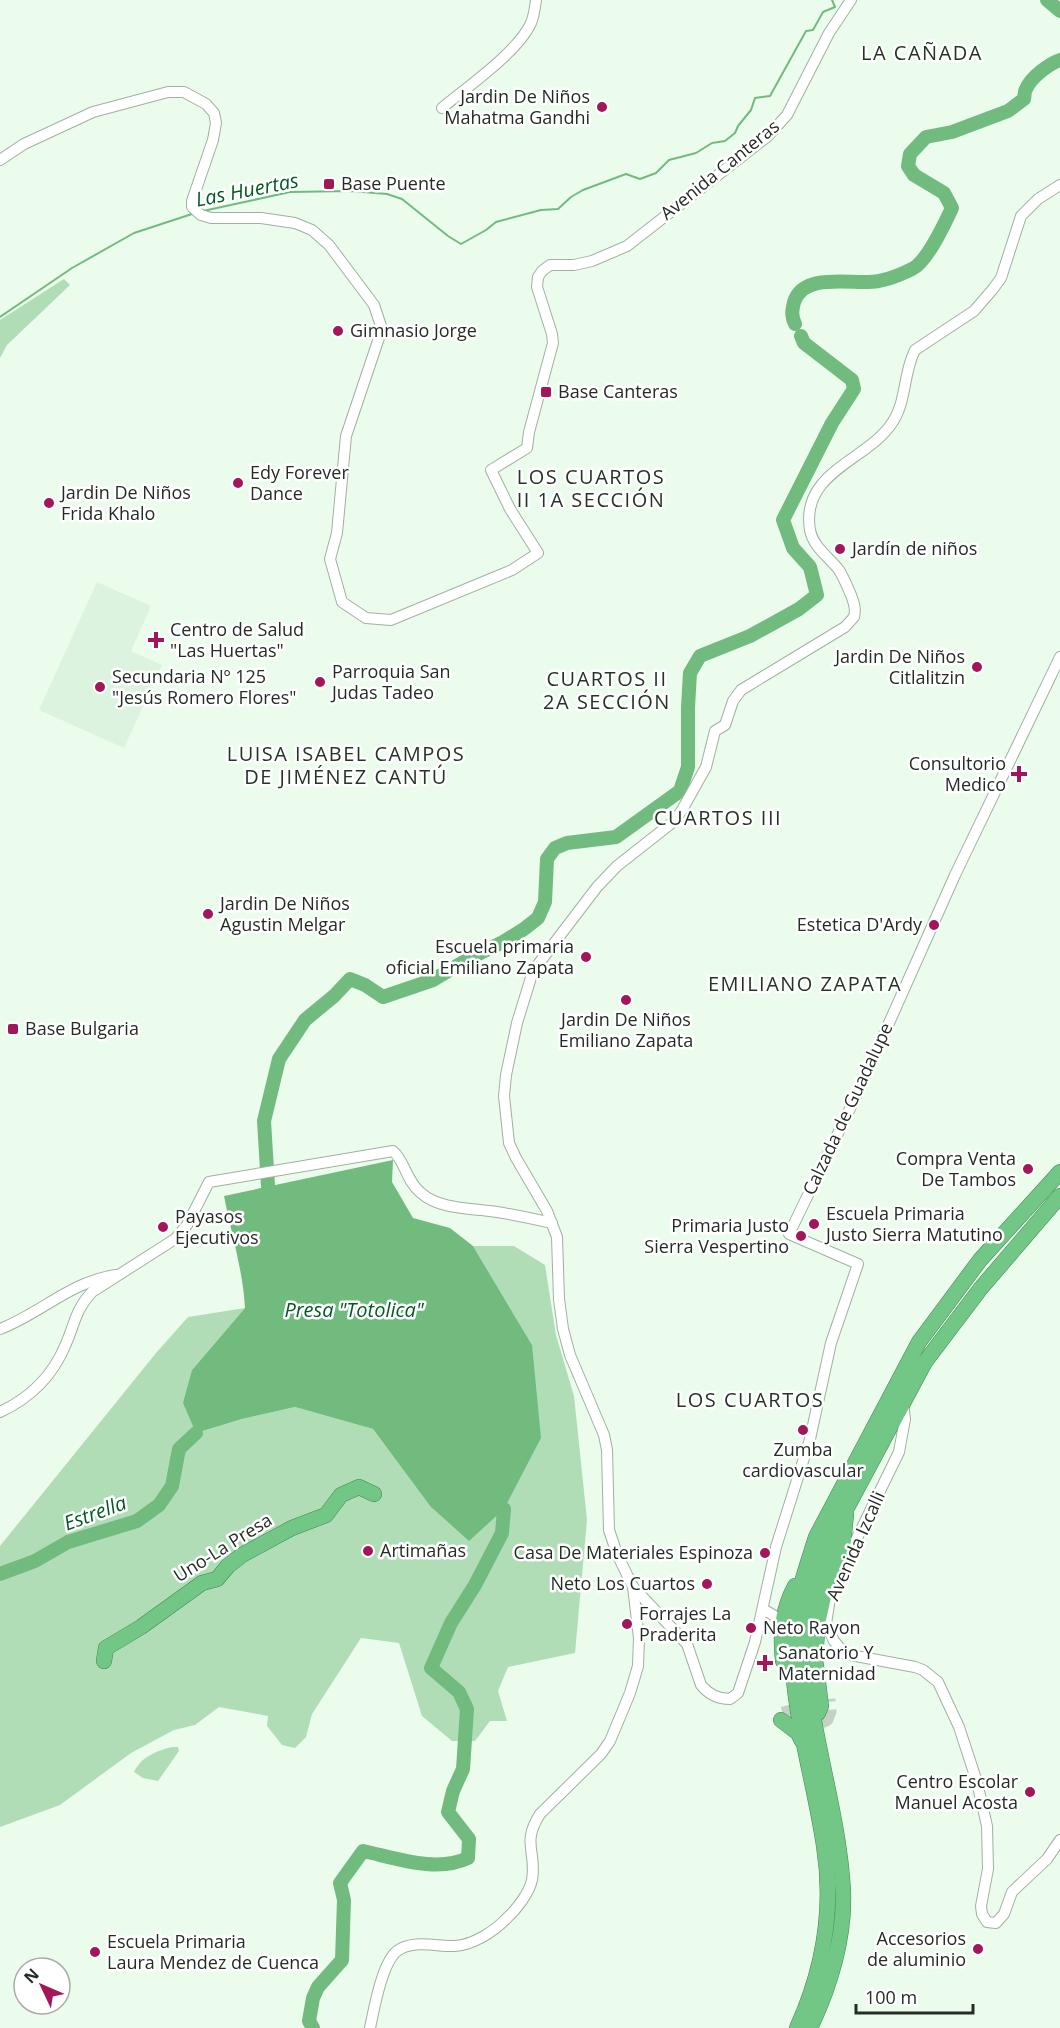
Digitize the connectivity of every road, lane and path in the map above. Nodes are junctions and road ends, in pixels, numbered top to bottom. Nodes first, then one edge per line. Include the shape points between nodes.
1 (536, 0) edge
2 (851, 0) edge
3 (442, 108) dead end
4 (0, 160) edge
5 (1060, 185) edge
6 (1060, 657) edge
7 (1060, 1172) edge
8 (1047, 1185) junction
9 (1060, 1196) edge
10 (552, 1222) junction
11 (980, 1260) junction
12 (994, 1272) junction
13 (120, 1275) junction
14 (0, 1329) edge
15 (903, 1401) junction
16 (0, 1412) edge
17 (374, 1494) dead end
18 (805, 1571) junction
19 (633, 1587) junction
20 (764, 1604) junction
21 (784, 1613) junction
22 (829, 1632) junction
23 (104, 1661) dead end
24 (828, 1699) tunnel mouth
25 (788, 1705) tunnel mouth
26 (781, 1720) dead end
27 (804, 1743) junction
28 (1060, 1840) edge
29 (370, 2028) edge
30 (796, 2028) edge
31 (810, 2028) edge

1 - 3 street via 524,35
2 - 4 street, Avenida Canteras via 829,33 787,114 768,136 627,246 592,261 550,265 538,277 537,287 553,343 527,448 491,470 538,553 512,570 391,620 366,618 342,602 330,559 338,523 346,436 382,329 374,305 329,245 303,225 261,218 220,219 197,212 192,201 216,123 206,104 184,92 168,92 93,112 24,144
5 - 10 street via 1021,216 1001,278 974,310 914,352 901,405 891,425 819,488 809,522 813,540 846,583 854,617 845,627 736,695 724,724 716,730 706,767 682,810 597,887 533,971 506,1075 506,1128 516,1158
6 - 20 street, Calzada de Guadalupe via 789,1234 858,1264 831,1344 810,1439 782,1528
7 - 8 highway
8 - 9 highway via 1025,1213 1029,1222
8 - 11 highway
9 - 12 highway
10 - 13 street via 434,1201 413,1186 398,1155 388,1150 209,1182 187,1226 175,1239
10 - 19 street via 557,1237 563,1329 604,1435 609,1530
11 - 12 highway via 986,1259 1009,1231 1015,1230 1018,1239
11 - 18 highway via 914,1352 816,1537
12 - 15 highway via 925,1362
13 - 14 street via 99,1278 64,1292
13 - 16 street via 81,1303 54,1369 39,1387
15 - 22 street, Avenida Izcalli via 899,1452 833,1588 826,1614
15 - 31 highway via 827,1545 809,1602 807,1682 838,1844 843,1892 834,1961
17 - 23 highway, Uno-La Presa via 359,1487 341,1495 326,1515 242,1555 217,1579 202,1583 106,1648
18 - 21 highway
18 - 27 highway via 792,1642
19 - 20 street via 687,1644 701,1685 711,1695 723,1699 738,1693
19 - 29 street via 639,1638 635,1678 610,1741 534,1824 529,1837 532,1880 527,1892 508,1918 466,1944 421,1944 397,1951 387,1967
20 - 21 street
21 - 25 highway via 782,1642
22 - 24 highway via 822,1662
22 - 28 street via 845,1654 915,1667 938,1682 959,1727 987,1826 988,1869 981,1906 987,1922 1000,1920 1012,1892 1047,1859
26 - 27 highway
27 - 30 highway via 825,1848 828,1894 822,1956 810,2000

